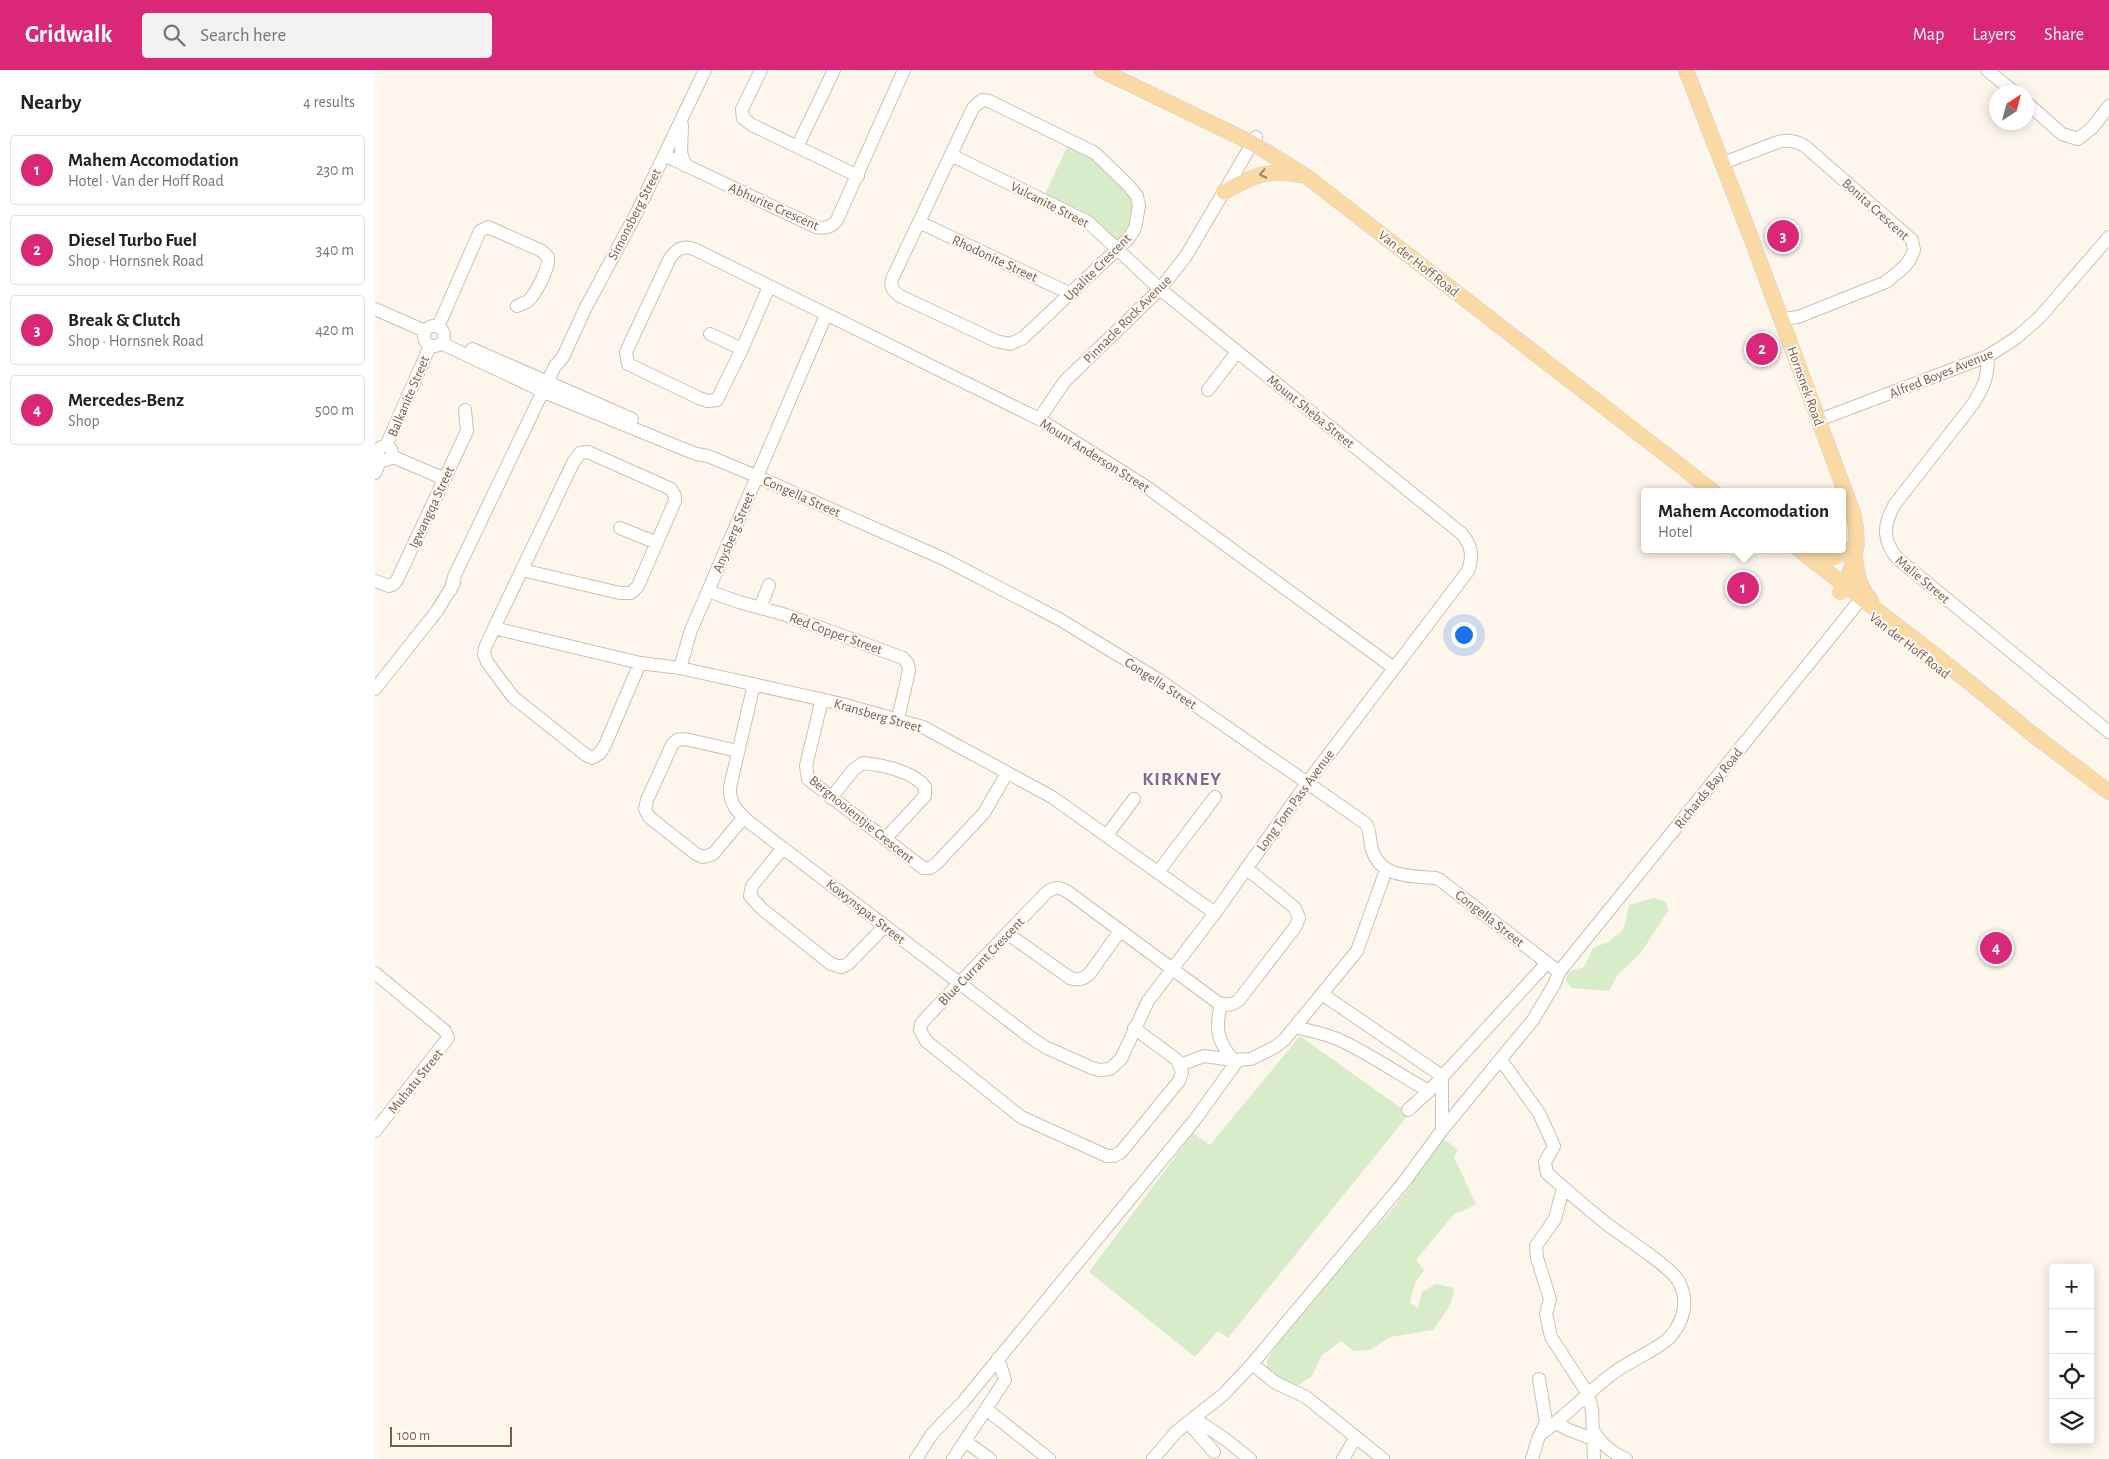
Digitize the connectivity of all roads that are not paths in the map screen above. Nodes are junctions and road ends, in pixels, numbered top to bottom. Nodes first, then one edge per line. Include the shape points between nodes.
1 (705, 70) edge
2 (761, 70) edge
3 (834, 70) edge
4 (905, 70) edge
5 (1101, 70) edge
6 (1114, 70) edge
7 (1686, 70) edge
8 (1991, 71) edge
9 (2006, 85) edge
10 (2109, 106) edge
11 (2034, 110) edge
12 (684, 113) junction
13 (1254, 140) junction
14 (798, 145) junction
15 (664, 155) junction
16 (951, 155) junction
17 (1723, 163) junction
18 (686, 166) junction
19 (858, 176) junction
20 (1306, 176) junction
21 (1224, 192) junction
22 (919, 222) junction
23 (2109, 236) edge
24 (1118, 250) junction
25 (2104, 252) edge
26 (769, 287) junction
27 (1160, 289) junction
28 (1071, 294) junction
29 (517, 306) dead end
30 (375, 309) edge
31 (826, 315) junction
32 (1782, 319) junction
33 (710, 334) dead end
34 (438, 338) junction
35 (742, 349) junction
36 (1237, 352) junction
37 (1988, 356) junction
38 (550, 388) junction
39 (1207, 390) dead end
40 (465, 410) dead end
41 (1039, 419) junction
42 (1819, 420) junction
43 (382, 451) edge
44 (375, 474) edge
45 (756, 476) junction
46 (445, 479) junction
47 (1709, 488) edge
48 (1718, 488) edge
49 (1844, 488) edge
50 (1846, 494) edge
51 (620, 528) dead end
52 (1462, 534) joint
53 (657, 543) junction
54 (1856, 550) junction
55 (1792, 553) edge
56 (1802, 553) edge
57 (522, 570) junction
58 (375, 581) edge
59 (769, 585) dead end
60 (1842, 588) junction
61 (707, 591) junction
62 (1857, 604) junction
63 (760, 608) junction
64 (1894, 624) junction
65 (494, 628) junction
66 (640, 663) junction
67 (680, 668) junction
68 (1394, 668) junction
69 (754, 684) junction
70 (375, 689) edge
71 (822, 699) junction
72 (898, 718) junction
73 (2109, 732) edge
74 (2036, 737) junction
75 (738, 751) junction
76 (1007, 773) junction
77 (1307, 783) junction
78 (2109, 792) edge
79 (1215, 797) dead end
80 (831, 798) junction
81 (1134, 799) dead end
82 (744, 817) junction
83 (1107, 836) junction
84 (885, 839) junction
85 (783, 848) junction
86 (1246, 868) junction
87 (1386, 870) junction
88 (1158, 872) junction
89 (1215, 913) junction
90 (885, 926) junction
91 (1120, 931) junction
92 (1008, 934) junction
93 (1547, 963) junction
94 (1173, 968) junction
95 (1559, 972) junction
96 (375, 973) edge
97 (959, 983) junction
98 (1322, 994) junction
99 (1221, 1004) junction
100 (1295, 1027) junction
101 (1134, 1028) junction
102 (1218, 1034) junction
103 (1204, 1056) junction
104 (1236, 1060) junction
105 (1501, 1060) junction
106 (1180, 1065) junction
107 (1110, 1069) joint
108 (1443, 1076) junction
109 (1429, 1091) junction
110 (1409, 1110) dead end
111 (1442, 1130) junction
112 (375, 1131) edge
113 (1563, 1188) junction
114 (998, 1358) junction
115 (1253, 1364) junction
116 (1539, 1379) dead end
117 (1588, 1394) junction
118 (986, 1409) junction
119 (1191, 1420) junction
120 (1556, 1423) junction
121 (1542, 1433) junction
122 (1356, 1437) junction
123 (1595, 1437) junction
124 (965, 1441) junction
125 (1213, 1452) dead end
126 (1620, 1458) edge
127 (916, 1459) edge
128 (953, 1459) edge
129 (990, 1459) edge
130 (1049, 1459) edge
131 (1153, 1459) edge
132 (1250, 1459) edge
133 (1343, 1459) edge
134 (1383, 1459) edge
135 (1531, 1459) edge
136 (1594, 1459) edge
137 (1603, 1459) edge

1 - 12 street, Simonsberg Street
2 - 14 street via 742,109 743,118
3 - 14 street
4 - 19 street, Abhurite Crescent
5 - 13 main road, Van der Hoff Road
6 - 13 main road, Van der Hoff Road
7 - 17 main road, Hornsnek Road
8 - 9 street
10 - 11 street via 2092,128 2078,139 2062,134
12 - 15 street, Simonsberg Street
12 - 18 street via 681,153
13 - 20 main road, Van der Hoff Road
13 - 21 street, Pinnacle Rock Avenue
13 - 48 main road, Van der Hoff Road via 1283,152 1322,178
14 - 19 street
15 - 18 street, Abhurite Crescent
15 - 38 street, Simonsberg Street via 585,309 563,357 562,369
16 - 22 street, Upalite Crescent
16 - 24 street, Vulcanite Street via 1081,217
16 - 24 street, Upalite Crescent via 973,108 985,100 1095,153 1128,185 1138,202 1135,228
17 - 32 main road, Hornsnek Road
17 - 32 street, Bonita Crescent via 1778,142 1797,142 1908,235 1914,245 1909,261 1886,282 1798,317
18 - 19 street, Abhurite Crescent via 821,228 831,226 837,220
20 -> 21 main road via 1264,173
20 - 47 main road, Van der Hoff Road
21 - 27 street, Pinnacle Rock Avenue via 1186,256
22 - 28 street, Rhodonite Street
22 - 28 street, Upalite Crescent via 891,285 896,293 926,308 996,341 1010,344 1023,338
23 - 25 street, Alfred Boyes Avenue
24 - 27 street, Vulcanite Street
24 - 28 street, Upalite Crescent
25 - 37 street, Alfred Boyes Avenue via 2040,317
26 - 31 street, Mount Anderson Street
26 - 35 street, Mount Anderson Street
26 - 35 street, Mount Anderson Street via 694,249 676,250 626,359 634,369 699,398 714,401 720,396
27 - 36 street, Mount Sheba Street
27 - 41 street, Pinnacle Rock Avenue via 1065,382
29 - 34 street, Balkanite Street via 530,300 549,259 545,253 488,227 480,231
30 - 34 street via 425,331 432,326
31 - 41 street, Mount Anderson Street
31 - 45 street, Anysberg Street
32 - 42 main road, Hornsnek Road
33 - 35 street
34 - 38 street, Congella Street
34 - 43 street, Balkanite Street
36 - 39 street
36 - 52 street, Mount Sheba Street
37 - 42 street, Alfred Boyes Avenue
37 - 73 street, Malie Street via 1988,376 1984,387 1895,504 1887,517 1886,541 1898,559
38 - 45 street, Congella Street
38 - 70 street, Simonsberg Street via 457,570 451,588 437,611
40 - 46 street, Igwangqa Street via 467,431
41 - 68 street, Mount Anderson Street via 1147,488
42 - 49 main road, Hornsnek Road
43 - 44 street, Balkanite Street
43 - 46 street
45 - 61 street, Anysberg Street
45 - 77 street, Congella Street via 945,559 1059,620 1159,680
46 - 58 street, Igwangqa Street via 395,582 389,586
50 - 54 main road, Hornsnek Road via 1858,531
51 - 53 street
52 - 68 street, Long Tom Pass Avenue via 1471,548 1468,571
53 - 57 street via 637,588 629,594
53 - 57 street via 675,500 673,490 584,452 573,463
54 - 56 main road via 1831,559
54 - 60 main road, Hornsnek Road
54 - 64 main road via 1863,592
55 - 60 main road, Van der Hoff Road
56 - 60 main road, Van der Hoff Road
57 - 65 street
59 - 63 street
60 - 62 main road, Van der Hoff Road
60 - 64 main road, Van der Hoff Road
61 - 63 street, Red Copper Street
61 - 67 street, Anysberg Street
62 - 74 main road, Van der Hoff Road via 1987,704
62 - 95 street, Richards Bay Road
63 - 72 street, Red Copper Street via 903,658 909,671
64 - 74 main road, Van der Hoff Road
65 - 66 street, Kransberg Street
65 - 66 street via 484,654 505,687 591,758 597,756 605,745
66 - 67 street, Kransberg Street
67 - 69 street, Kransberg Street
68 - 77 street, Long Tom Pass Avenue
69 - 71 street, Kransberg Street
69 - 75 street, Kowynspas Street
71 - 72 street, Kransberg Street
71 - 80 street, Bergnooientjie Crescent via 806,773 808,779
72 - 76 street, Kransberg Street via 923,727
74 - 78 main road, Van der Hoff Road
75 - 82 street, Kowynspas Street via 730,798 734,808
75 - 82 street via 677,740 645,810 649,817 703,858 713,854
76 - 83 street, Kransberg Street via 1052,797
76 - 84 street, Bergnooientjie Crescent via 984,813 933,866 920,866
77 - 86 street, Long Tom Pass Avenue
77 - 87 street, Congella Street via 1370,828 1373,852
79 - 88 street
80 - 84 street, Bergnooientjie Crescent
80 - 84 street via 854,769 863,763 893,769 918,780 925,787 925,796
81 - 83 street
82 - 85 street, Kowynspas Street
83 - 88 street, Kransberg Street
85 - 90 street, Kowynspas Street
85 - 90 street via 754,883 750,894 763,909 831,964 841,967 848,964
86 - 89 street, Long Tom Pass Avenue
86 - 99 street via 1295,908 1299,922 1239,1000 1233,1005
87 - 93 street, Congella Street via 1440,880
87 - 98 street via 1357,951
88 - 89 street, Kransberg Street
89 - 94 street, Long Tom Pass Avenue
90 - 97 street, Kowynspas Street
91 - 92 street, Blue Currant Crescent via 1058,888 1046,893
91 - 92 street via 1090,973 1076,980
91 - 94 street, Blue Currant Crescent
92 - 97 street, Blue Currant Crescent
93 - 95 street, Congella Street
93 - 108 street
94 - 99 street, Blue Currant Crescent
94 - 101 street, Long Tom Pass Avenue via 1148,1001
95 - 105 street, Richards Bay Road via 1533,1020
96 - 112 street, Muhatu Street via 445,1031 448,1038
97 - 106 street, Blue Currant Crescent via 921,1024 922,1037 1015,1113 1103,1156 1121,1152 1179,1081
97 - 107 street, Kowynspas Street via 1045,1047 1092,1068
98 - 100 street
98 - 108 street
99 - 102 street
100 - 104 street via 1275,1047 1251,1059
100 - 109 street via 1340,1040
101 - 106 street
101 - 107 street, Long Tom Pass Avenue via 1121,1058
102 - 103 street
102 - 104 street via 1225,1049
103 - 104 street
103 - 106 street
104 - 114 street via 1194,1121
105 - 111 street, Richards Bay Road
105 - 113 street via 1539,1113 1554,1146 1545,1162 1545,1170
108 - 109 street
108 - 111 street
109 - 110 street
111 - 115 street, Richards Bay Road via 1405,1182
113 - 117 street via 1555,1219 1536,1246 1537,1258 1550,1299 1546,1314 1551,1337
113 - 117 street via 1675,1276 1686,1301 1683,1314 1669,1338 1629,1361
114 - 118 street via 1005,1380
114 - 127 street via 932,1434
115 - 119 street, Richards Bay Road via 1224,1394
115 - 122 street via 1276,1382 1301,1394
116 - 121 street via 1547,1417
117 - 120 street
117 - 123 street
118 - 124 street
118 - 130 street
119 - 125 street
119 - 131 street, Richards Bay Road
119 - 132 street via 1225,1439
120 - 121 street
120 - 123 street
121 - 135 street
122 - 133 street
122 - 134 street
123 - 126 street
123 - 136 street
123 - 137 street
124 - 128 street
124 - 129 street

